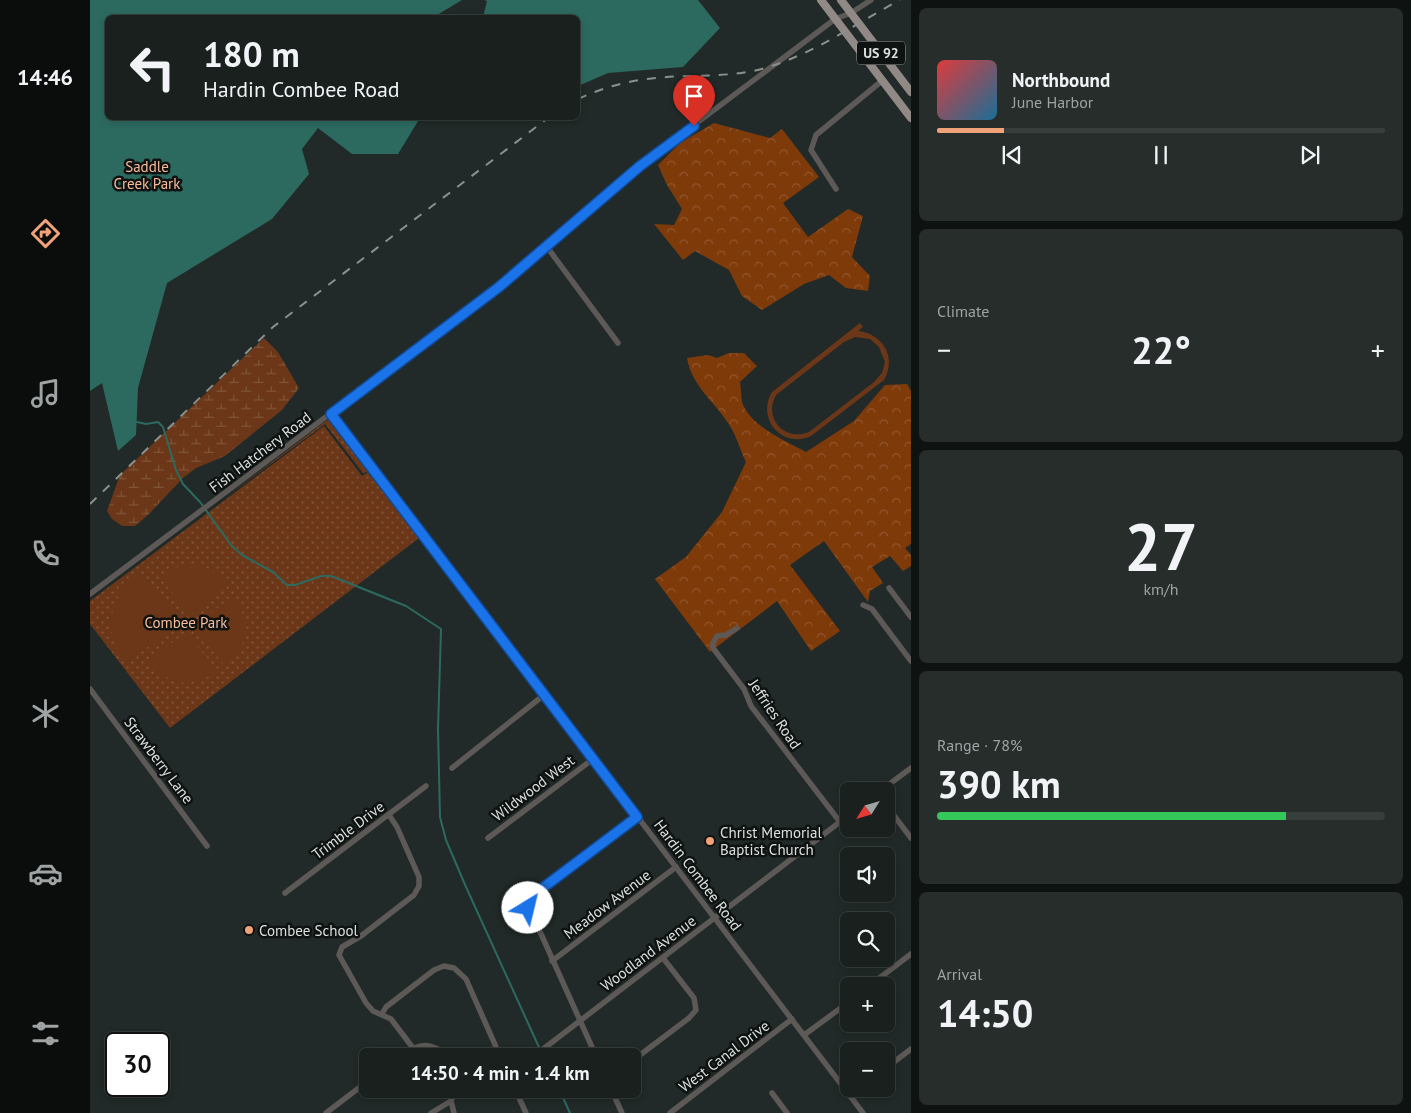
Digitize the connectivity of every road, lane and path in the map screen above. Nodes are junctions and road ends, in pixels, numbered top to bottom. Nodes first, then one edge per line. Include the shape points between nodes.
1 (821, 0) edge
2 (841, 0) edge
3 (871, 0) edge
4 (851, 13) junction
5 (836, 19) junction
6 (883, 80) junction
7 (911, 92) edge
8 (911, 118) edge
9 (836, 189) dead end
10 (547, 247) junction
11 (618, 343) dead end
12 (331, 414) junction
13 (889, 588) dead end
14 (90, 594) edge
15 (863, 605) dead end
16 (911, 617) edge
17 (738, 628) dead end
18 (911, 661) edge
19 (90, 689) edge
20 (544, 694) junction
21 (593, 758) junction
22 (452, 768) dead end
23 (911, 768) edge
24 (892, 782) edge
25 (426, 786) dead end
26 (389, 815) junction
27 (637, 817) junction
28 (895, 817) edge
29 (840, 822) joint
30 (488, 838) dead end
31 (911, 838) edge
32 (207, 846) dead end
33 (676, 867) junction
34 (285, 893) dead end
35 (715, 918) junction
36 (911, 954) edge
37 (663, 958) junction
38 (552, 961) junction
39 (881, 977) edge
40 (840, 1009) edge
41 (382, 1014) junction
42 (792, 1020) junction
43 (579, 1021) junction
44 (804, 1035) junction
45 (413, 1048) joint
46 (435, 1048) edge
47 (496, 1048) edge
48 (544, 1048) edge
49 (592, 1048) edge
50 (911, 1049) edge
51 (641, 1054) edge
52 (895, 1061) edge
53 (840, 1083) edge
54 (359, 1089) edge
55 (772, 1093) dead end
56 (851, 1097) edge
57 (452, 1098) edge
58 (519, 1098) edge
59 (615, 1098) edge
60 (451, 1101) junction
61 (326, 1113) edge
62 (431, 1113) edge
63 (454, 1113) edge
64 (526, 1113) edge
65 (622, 1113) edge
66 (670, 1113) edge
67 (787, 1113) edge
68 (863, 1113) edge

1 - 5 main road, US 92
2 - 4 main road, US 92
3 - 4 street, Fish Hatchery Road
4 - 5 street, Fish Hatchery Road
4 - 7 main road, US 92
5 - 6 main road, US 92
5 - 10 street, Fish Hatchery Road via 640,166
6 - 8 main road, US 92
6 - 9 street via 816,135 812,144 814,157
10 - 11 street
10 - 12 street, Fish Hatchery Road via 494,292
12 - 14 street, Fish Hatchery Road
12 - 20 street, Hardin Combee Road
13 - 16 street
15 - 18 street via 872,609
17 - 29 street, Jeffries Road via 726,636 717,636 714,648 744,689 751,706
19 - 32 street, Strawberry Lane
20 - 21 street, Hardin Combee Road
20 - 22 street
21 - 27 street, Hardin Combee Road
21 - 30 street, Wildwood West
23 - 24 street
25 - 26 street, Trimble Drive
26 - 34 street, Trimble Drive
26 - 41 street via 419,877 419,886 414,894 342,947 339,955 363,999 373,1011
27 - 33 street, Hardin Combee Road
27 - 38 street via 532,896 529,912
28 - 31 street
29 - 35 street, Woodland Avenue
33 - 35 street, Hardin Combee Road
33 - 38 street, Meadow Avenue
35 - 37 street, Woodland Avenue
35 - 42 street, Hardin Combee Road
36 - 39 street
37 - 43 street, Woodland Avenue
37 - 51 street via 694,998 696,1010
38 - 43 street
40 - 44 street
41 - 45 street via 391,1019
41 - 47 street via 386,1007 434,970 444,966 454,968 466,979
42 - 44 street, Hardin Combee Road
42 - 66 street, West Canal Drive
43 - 48 street, Woodland Avenue
43 - 49 street
44 - 53 street, Hardin Combee Road
45 - 46 street via 430,1045
50 - 52 street
54 - 61 street
55 - 67 street
56 - 68 street, Hardin Combee Road
57 - 60 street
58 - 64 street
59 - 65 street
60 - 62 street
60 - 63 street

